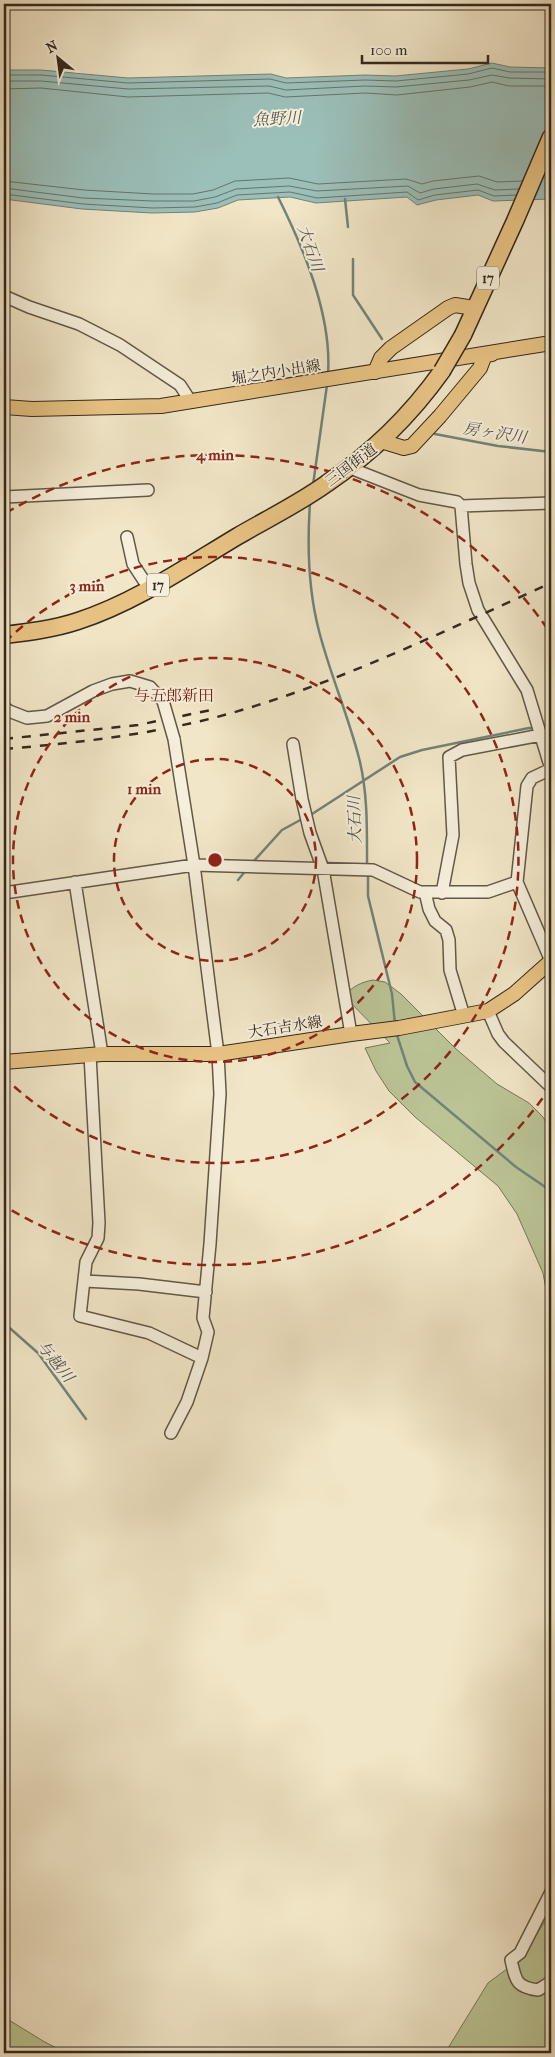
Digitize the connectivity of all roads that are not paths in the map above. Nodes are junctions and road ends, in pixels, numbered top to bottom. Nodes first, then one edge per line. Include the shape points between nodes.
1 (551, 137) edge
2 (4, 296) edge
3 (474, 308) junction
4 (551, 343) edge
5 (485, 355) junction
6 (375, 372) junction
7 (192, 402) junction
8 (4, 407) edge
9 (382, 441) junction
10 (350, 468) junction
11 (148, 490) dead end
12 (4, 498) edge
13 (551, 503) edge
14 (461, 506) junction
15 (127, 537) dead end
16 (150, 590) junction
17 (4, 635) edge
18 (5, 711) edge
19 (541, 735) junction
20 (293, 744) dead end
21 (551, 769) edge
22 (194, 865) junction
23 (323, 869) junction
24 (75, 882) junction
25 (517, 882) junction
26 (425, 892) junction
27 (4, 893) edge
28 (442, 893) junction
29 (551, 961) edge
30 (488, 1011) junction
31 (464, 1016) junction
32 (351, 1034) junction
33 (218, 1054) junction
34 (96, 1055) junction
35 (4, 1062) edge
36 (551, 1087) edge
37 (85, 1281) junction
38 (206, 1292) junction
39 (202, 1358) junction
40 (171, 1433) dead end
41 (551, 1892) edge
42 (551, 1982) edge

1 - 3 highway, 三国街道 / 17
2 - 7 street via 79,324 120,345 180,384
3 - 6 main road via 455,305 448,308 391,348 381,358
3 - 9 highway, 三国街道 / 17, bridge via 442,371 426,394
4 - 5 main road, 堀之内小出線
5 - 6 main road, 堀之内小出線
5 - 9 main road via 480,368 412,446 404,448
6 - 7 main road, 堀之内小出線
7 - 8 main road, 堀之内小出線 via 32,410
9 - 10 highway, 三国街道 / 17
10 - 14 street via 419,495 457,502
10 - 16 highway, 三国街道 / 17
11 - 12 street
13 - 14 street
14 - 19 street via 469,583 478,610 526,690
15 - 16 street via 133,564
16 - 17 highway, 三国街道 / 17 via 78,621
18 - 22 street, bridge via 27,718 47,716 112,684 130,681 150,687 163,701 174,739
19 - 21 street
19 - 28 street via 462,750 448,757 453,835
20 - 23 street via 310,833
21 - 25 street via 532,778 527,786
22 - 23 street
22 - 24 street
22 - 33 street
23 - 26 street via 373,870
23 - 32 street
24 - 27 street
24 - 34 street
25 - 28 street via 488,892
25 - 29 street
26 - 28 street
26 - 31 street via 435,921 446,930 450,940 450,970
29 - 30 main road, 大石吉水線 via 514,994
30 - 31 main road, 大石吉水線
30 - 36 street via 504,1042
31 - 32 main road, 大石吉水線
32 - 33 main road, 大石吉水線
33 - 34 main road, 大石吉水線
33 - 38 street via 220,1094
34 - 35 main road, 大石吉水線
34 - 37 street via 99,1223 98,1238 86,1262
37 - 38 street
37 - 39 street via 80,1316 149,1333
38 - 39 street via 203,1318 208,1332
39 - 40 street via 187,1402
41 - 42 street via 520,1953 511,1960 516,1981 524,1988 538,1990

